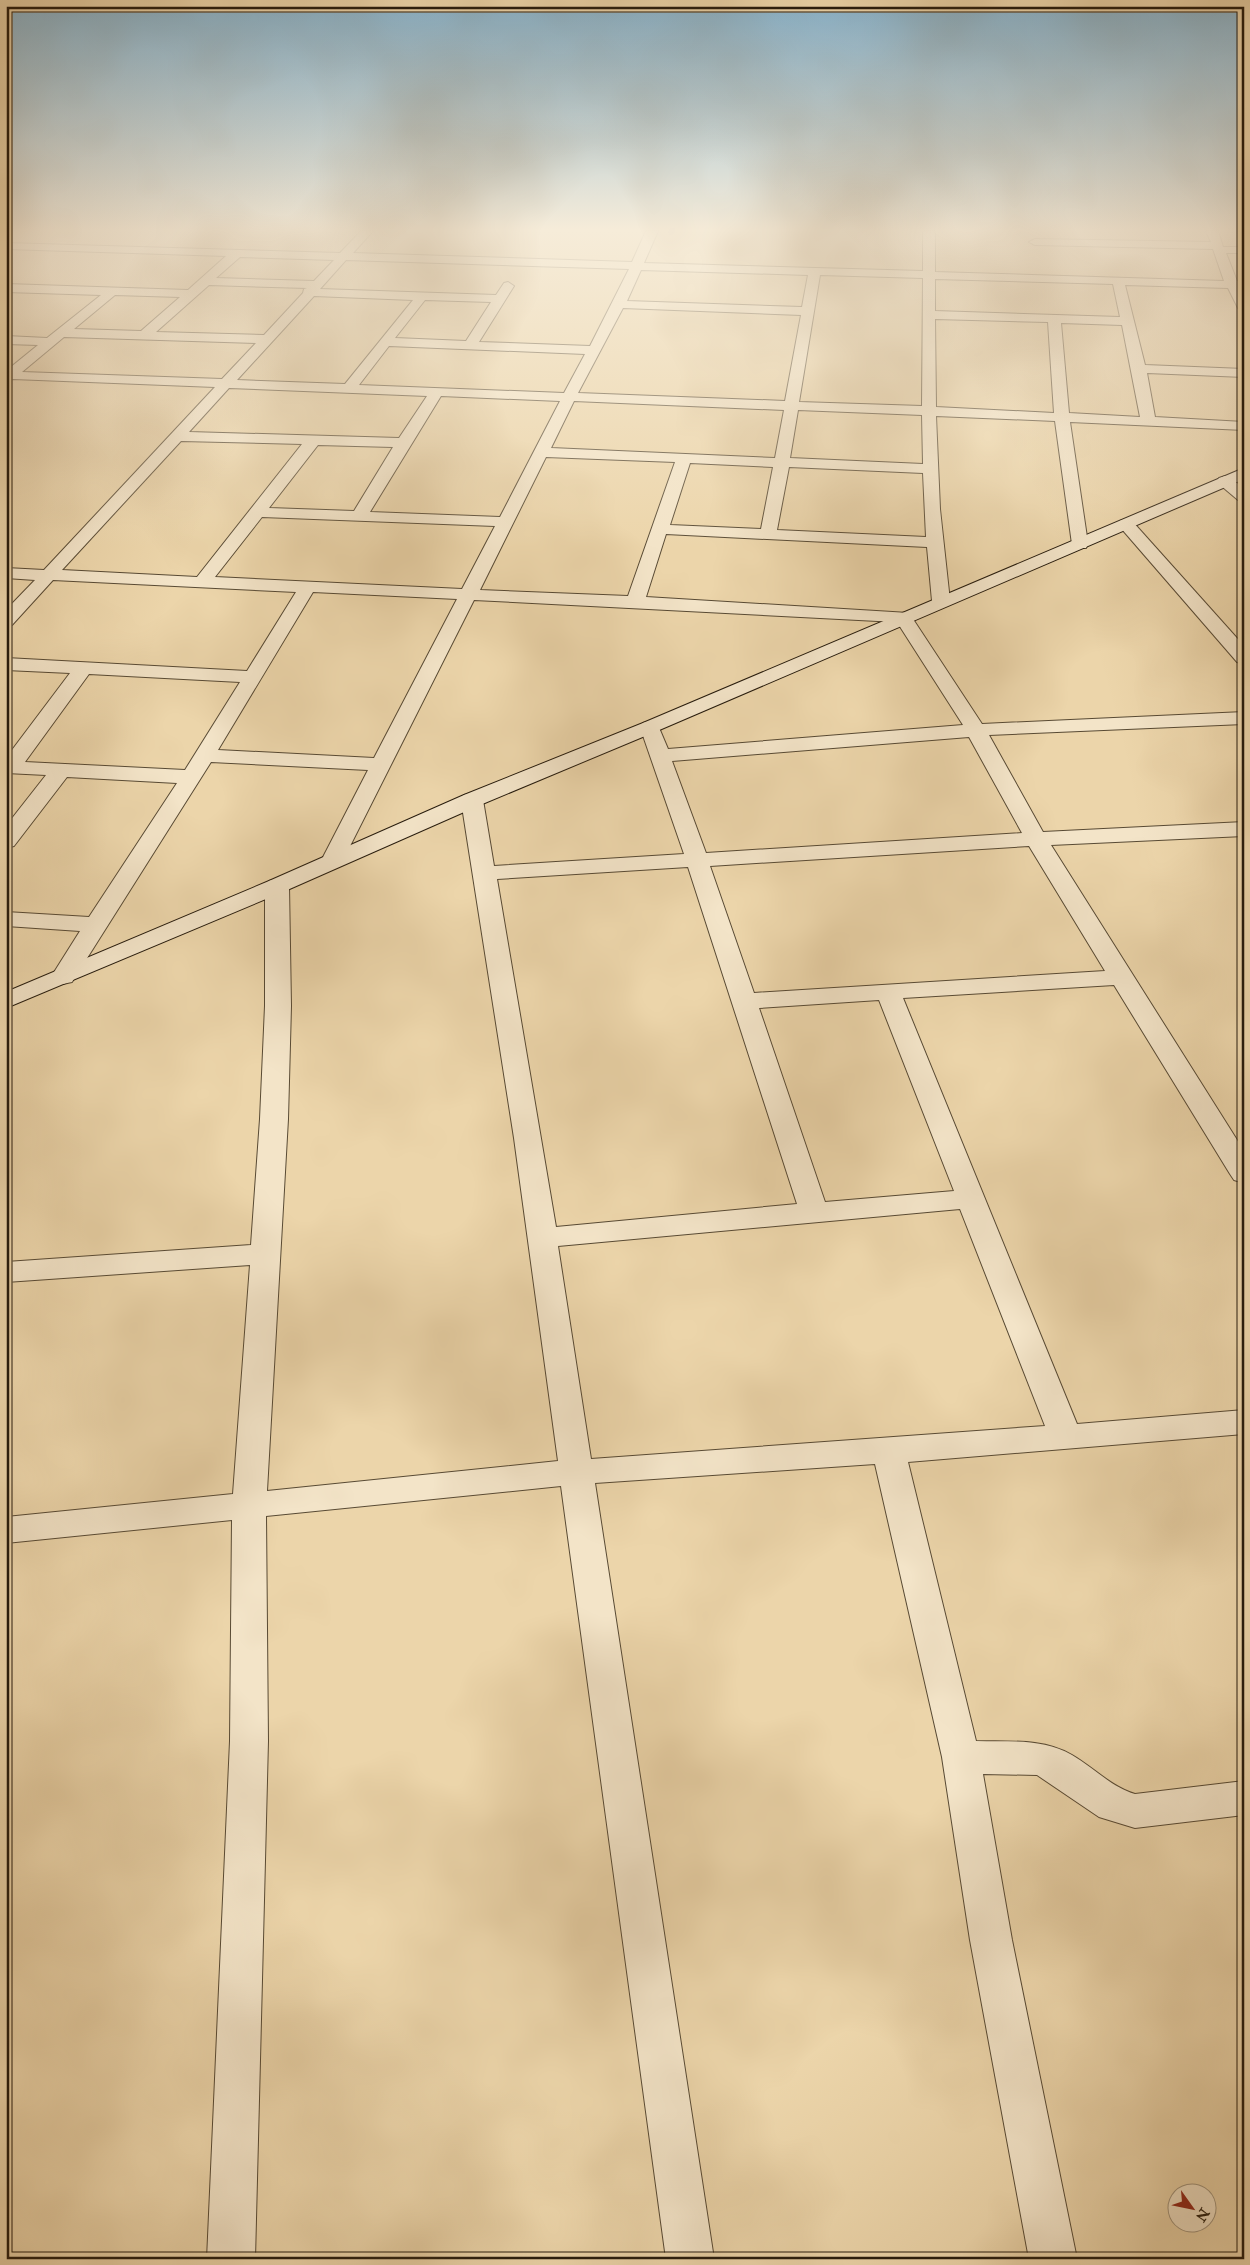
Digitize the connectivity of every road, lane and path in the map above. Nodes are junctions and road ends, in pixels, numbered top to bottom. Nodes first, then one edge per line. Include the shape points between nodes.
1 (56, 337) edge
2 (196, 337) edge
3 (268, 337) edge
4 (390, 337) edge
5 (475, 337) edge
6 (601, 337) edge
7 (803, 337) edge
8 (928, 337) edge
9 (1055, 337) edge
10 (1130, 337) edge
11 (266, 339) junction
12 (6, 340) edge
13 (50, 342) junction
14 (386, 342) junction
15 (470, 345) junction
16 (594, 350) junction
17 (1139, 369) junction
18 (1244, 373) edge
19 (7, 376) edge
20 (227, 383) junction
21 (348, 389) junction
22 (437, 392) junction
23 (569, 398) junction
24 (790, 406) junction
25 (928, 411) junction
26 (1062, 417) junction
27 (1148, 421) junction
28 (1244, 426) edge
29 (177, 436) junction
30 (313, 440) junction
31 (403, 443) junction
32 (542, 452) junction
33 (684, 458) junction
34 (782, 462) junction
35 (930, 469) junction
36 (1235, 477) edge
37 (1244, 497) edge
38 (256, 512) junction
39 (359, 516) junction
40 (506, 522) junction
41 (1126, 524) junction
42 (659, 529) junction
43 (768, 534) junction
44 (934, 542) junction
45 (1080, 544) junction
46 (6, 573) edge
47 (49, 575) junction
48 (202, 582) junction
49 (308, 587) junction
50 (470, 594) junction
51 (635, 602) junction
52 (942, 602) junction
53 (903, 617) junction
54 (6, 621) edge
55 (1244, 658) edge
56 (6, 664) edge
57 (84, 668) junction
58 (252, 677) junction
59 (1244, 718) edge
60 (650, 727) junction
61 (976, 730) junction
62 (204, 755) junction
63 (660, 756) junction
64 (382, 765) junction
65 (8, 767) edge
66 (61, 770) junction
67 (191, 777) junction
68 (472, 800) junction
69 (1244, 829) edge
70 (1036, 839) junction
71 (6, 841) edge
72 (697, 860) junction
73 (332, 861) junction
74 (484, 873) junction
75 (277, 886) junction
76 (6, 919) edge
77 (98, 925) junction
78 (63, 977) junction
79 (1122, 977) junction
80 (888, 991) junction
81 (6, 1001) edge
82 (744, 1001) junction
83 (1244, 1174) edge
84 (970, 1199) junction
85 (814, 1212) junction
86 (542, 1238) junction
87 (266, 1254) junction
88 (6, 1272) edge
89 (1244, 1422) edge
90 (1065, 1435) junction
91 (889, 1451) junction
92 (575, 1472) junction
93 (249, 1504) junction
94 (6, 1530) edge
95 (962, 1758) junction
96 (1244, 1798) edge
97 (231, 2259) edge
98 (690, 2259) edge
99 (1053, 2259) edge

1 - 13 street
2 - 11 street
3 - 11 street
4 - 14 street
5 - 15 street
6 - 16 street
7 - 24 street
8 - 25 street
9 - 26 street
10 - 17 street
11 - 20 street
12 - 13 street
13 - 19 street
14 - 15 street
14 - 21 street
15 - 16 street
16 - 23 street
17 - 18 street
17 - 27 street
19 - 20 street
20 - 21 street
20 - 29 street
21 - 22 street
22 - 23 street
22 - 31 street
23 - 24 street
23 - 32 street
24 - 25 street
24 - 34 street
25 - 26 street
25 - 35 street
26 - 27 street
26 - 45 street
27 - 28 street
29 - 30 street
29 - 47 street
30 - 31 street
30 - 38 street
31 - 39 street
32 - 33 street
32 - 40 street
33 - 34 street
33 - 42 street
34 - 35 street
34 - 43 street
35 - 44 street
36 - 37 street
36 - 41 street
38 - 39 street
38 - 48 street
39 - 40 street
40 - 50 street
41 - 45 street
41 - 55 street
42 - 43 street
42 - 51 street
43 - 44 street
44 - 52 street
45 - 52 street
46 - 47 street
47 - 48 street
47 - 54 street
48 - 49 street
49 - 50 street
49 - 58 street
50 - 51 street
50 - 64 street
51 - 53 street
52 - 53 street
53 - 60 street
53 - 61 street
56 - 57 street
57 - 58 street
57 - 65 street
58 - 62 street
59 - 61 street
60 - 63 street
60 - 68 street
61 - 63 street
61 - 70 street
62 - 64 street
62 - 67 street
63 - 72 street
64 - 73 street
65 - 66 street
66 - 67 street
66 - 71 street
67 - 77 street
68 - 73 street
68 - 74 street
69 - 70 street
70 - 72 street
70 - 79 street
72 - 74 street
72 - 82 street
73 - 75 street
74 - 86 street
75 - 78 street
75 - 87 street via 277,1015
76 - 77 street
77 - 78 street
78 - 81 street
79 - 80 street
79 - 83 street
80 - 82 street
80 - 84 street
82 - 85 street
84 - 85 street
84 - 90 street
85 - 86 street
86 - 92 street
87 - 88 street
87 - 93 street
89 - 90 street
90 - 91 street
91 - 92 street
91 - 95 street
92 - 93 street
92 - 98 street
93 - 94 street
93 - 97 street via 249,1740
95 - 96 street via 1039,1759 1057,1766 1113,1806 1135,1811
95 - 99 street via 991,1940

